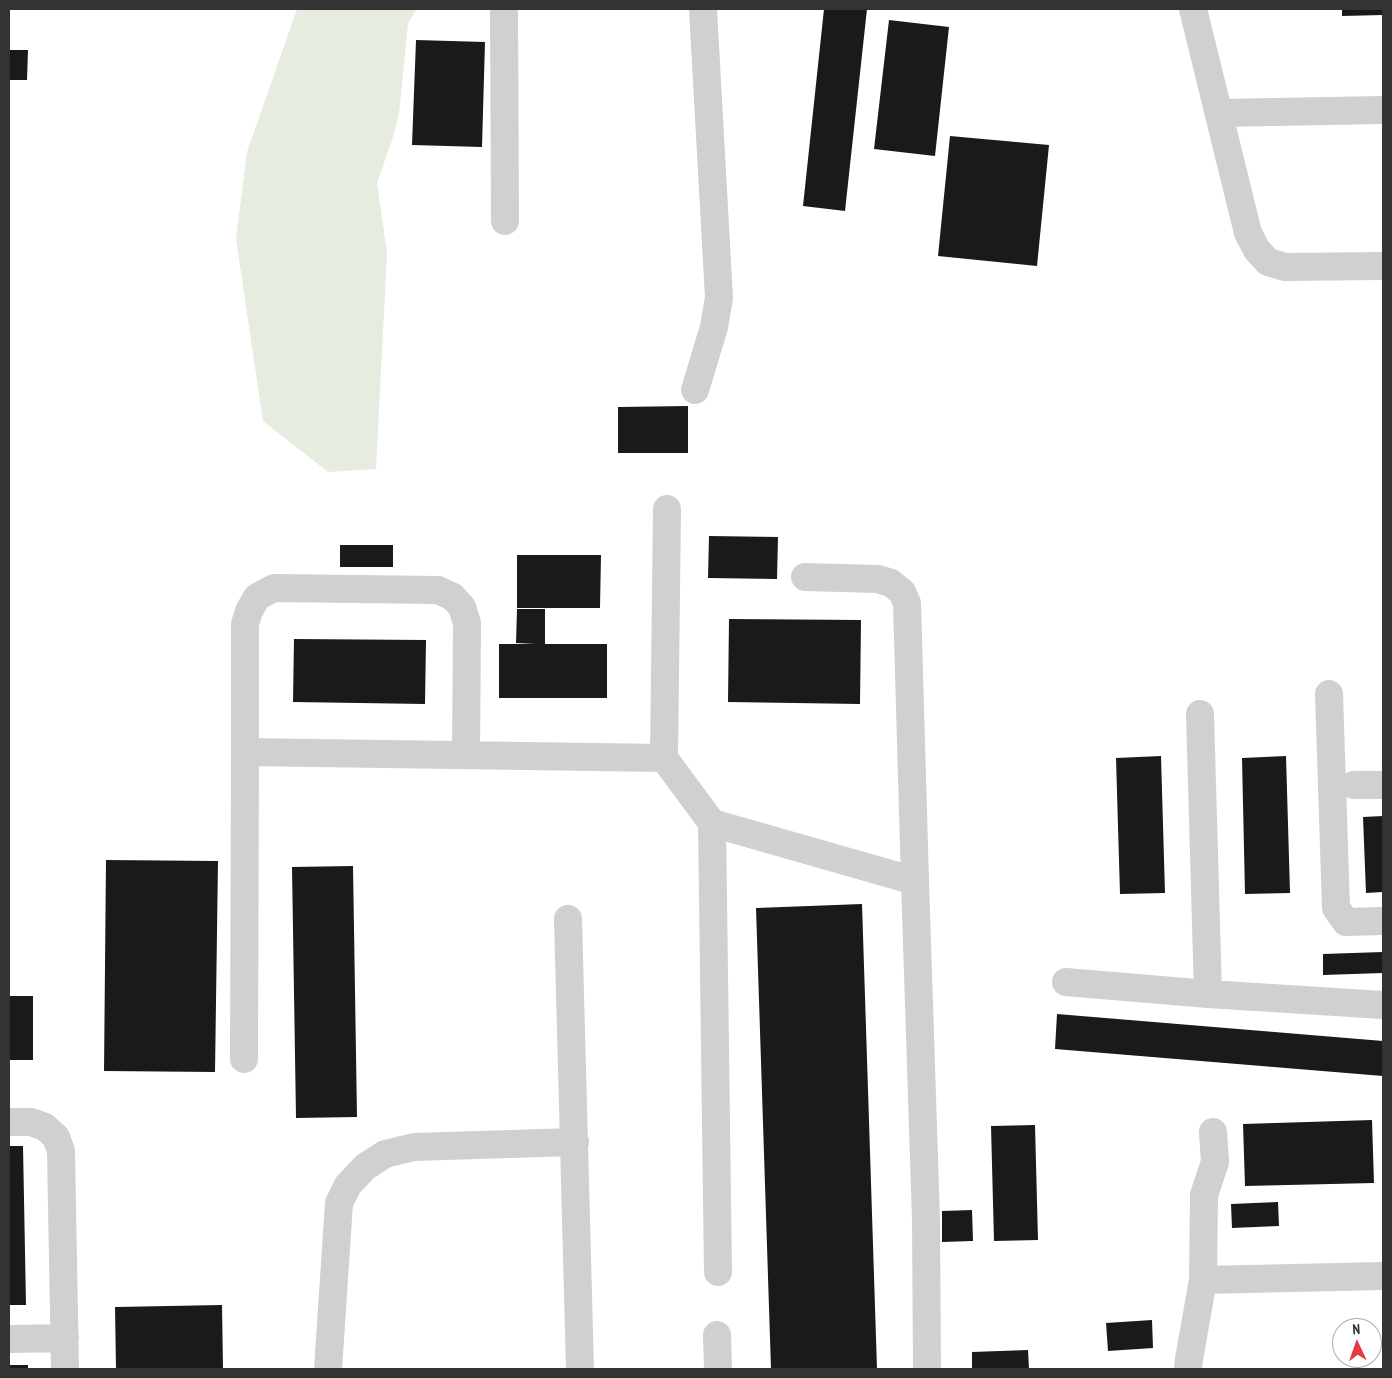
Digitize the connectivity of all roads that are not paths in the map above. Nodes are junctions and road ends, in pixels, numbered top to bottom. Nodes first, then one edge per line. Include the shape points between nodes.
1 (504, 9) edge
2 (703, 9) edge
3 (1193, 9) edge
4 (1383, 110) edge
5 (1219, 113) junction
6 (505, 221) dead end
7 (1383, 266) edge
8 (695, 390) dead end
9 (667, 509) dead end
10 (805, 577) dead end
11 (1329, 694) dead end
12 (1200, 714) dead end
13 (245, 752) junction
14 (466, 755) junction
15 (664, 758) junction
16 (1383, 785) edge
17 (1354, 786) dead end
18 (712, 823) junction
19 (915, 881) junction
20 (568, 919) dead end
21 (1383, 921) edge
22 (1066, 982) dead end
23 (1208, 994) junction
24 (1383, 1005) edge
25 (244, 1060) dead end
26 (9, 1122) edge
27 (1213, 1132) dead end
28 (575, 1142) junction
29 (718, 1272) dead end
30 (1383, 1276) edge
31 (1203, 1280) junction
32 (717, 1335) dead end
33 (65, 1338) junction
34 (9, 1339) edge
35 (65, 1369) edge
36 (328, 1369) edge
37 (580, 1369) edge
38 (718, 1369) edge
39 (927, 1369) edge
40 (1188, 1369) edge

1 - 6 lane
2 - 8 lane via 718,298 714,327
3 - 5 lane
4 - 5 lane
5 - 7 lane via 1248,233 1268,262 1285,268
9 - 15 lane
10 - 19 lane via 891,582 907,602
11 - 21 lane via 1336,908 1346,922
12 - 23 lane
13 - 14 lane
13 - 14 lane via 245,624 248,610 257,597 274,588 438,590 453,597 462,607 467,623
13 - 25 lane
14 - 15 lane
15 - 18 lane
16 - 17 lane
18 - 19 lane
18 - 29 lane
19 - 39 lane via 926,1220
20 - 28 lane
22 - 23 lane
23 - 24 lane
26 - 33 lane via 31,1122 46,1127 56,1137 62,1151
27 - 31 lane via 1215,1162 1204,1195
28 - 36 lane via 414,1147 385,1154 365,1167 348,1185 339,1203
28 - 37 lane
30 - 31 lane
31 - 40 lane
32 - 38 lane
33 - 34 lane
33 - 35 lane

